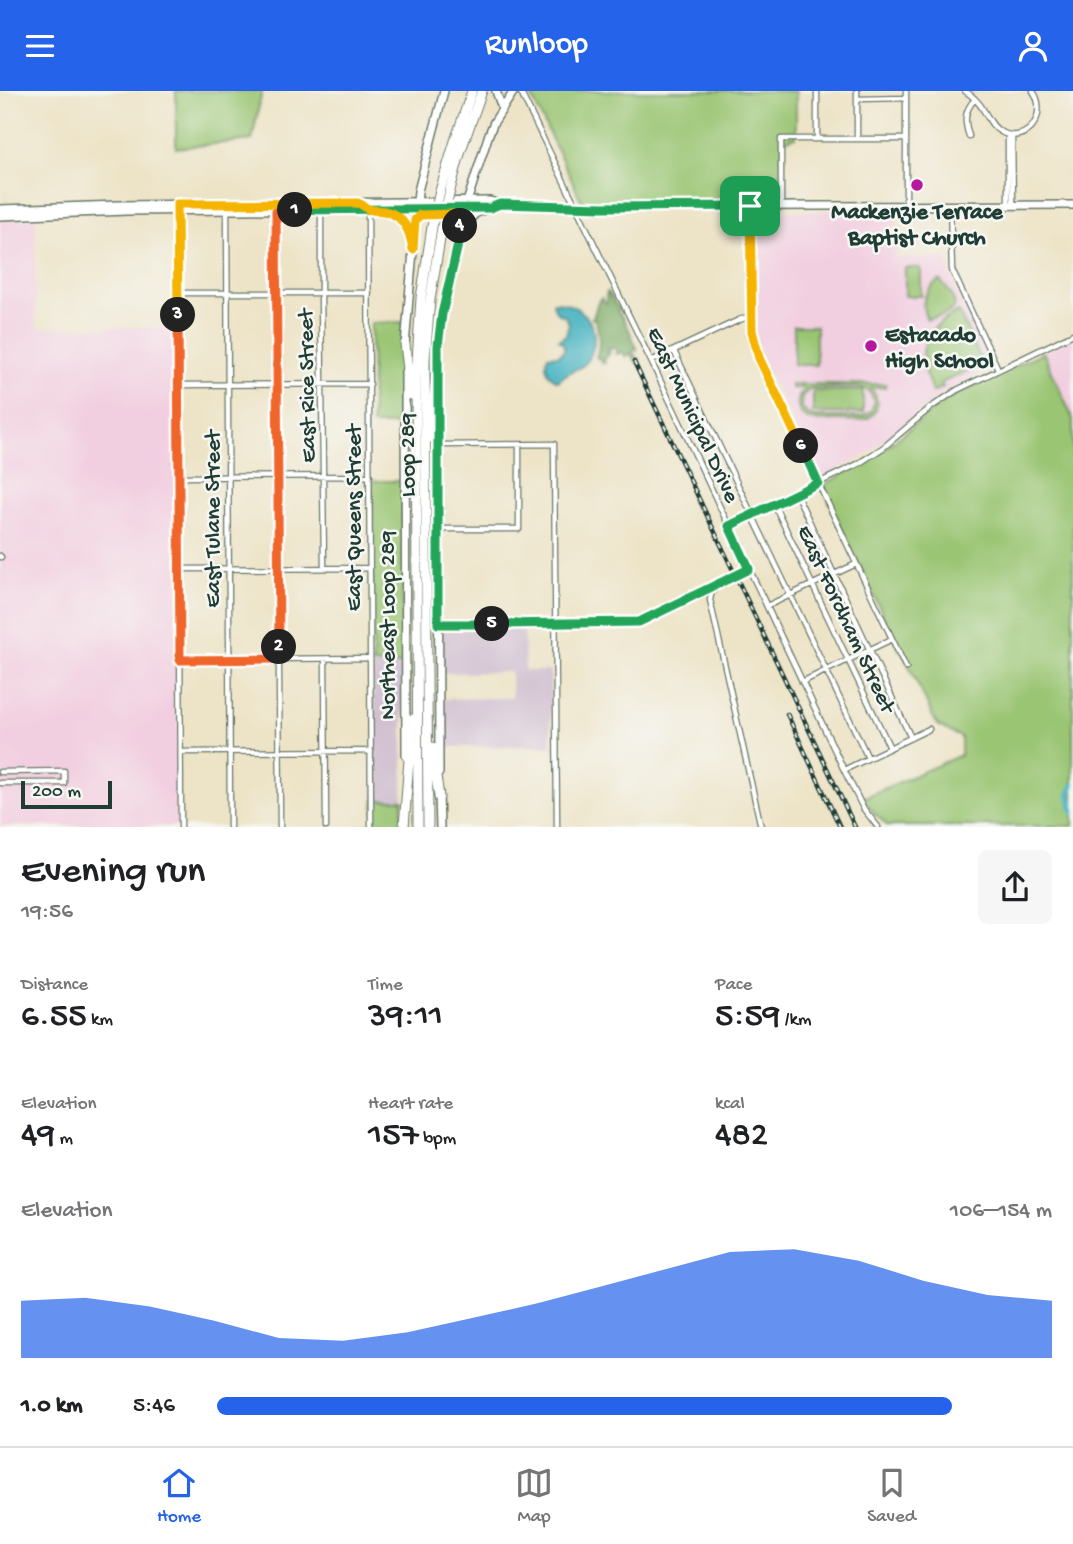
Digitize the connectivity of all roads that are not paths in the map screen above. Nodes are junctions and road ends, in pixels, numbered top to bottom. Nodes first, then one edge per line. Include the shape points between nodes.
1 (444, 91) edge
2 (472, 91) edge
3 (482, 91) edge
4 (496, 91) edge
5 (514, 91) edge
6 (520, 91) edge
7 (817, 91) edge
8 (857, 91) edge
9 (906, 91) edge
10 (965, 91) edge
11 (1033, 91) edge
12 (857, 99) junction
13 (906, 99) junction
14 (975, 99) junction
15 (502, 109) junction
16 (1010, 135) junction
17 (969, 136) dead end
18 (817, 139) junction
19 (857, 139) junction
20 (906, 139) junction
21 (445, 190) junction
22 (358, 203) junction
23 (416, 204) junction
24 (467, 204) junction
25 (500, 204) junction
26 (905, 205) junction
27 (950, 205) junction
28 (1010, 205) junction
29 (1073, 205) edge
30 (577, 206) junction
31 (750, 206) junction
32 (781, 206) junction
33 (178, 207) junction
34 (321, 207) junction
35 (490, 208) junction
36 (0, 209) edge
37 (368, 209) junction
38 (227, 211) junction
39 (276, 211) junction
40 (0, 216) edge
41 (415, 220) junction
42 (461, 231) junction
43 (413, 249) junction
44 (178, 293) junction
45 (227, 293) junction
46 (276, 293) junction
47 (321, 293) junction
48 (369, 293) junction
49 (751, 316) junction
50 (1073, 334) edge
51 (405, 344) junction
52 (438, 346) junction
53 (674, 351) junction
54 (651, 361) junction
55 (998, 369) junction
56 (370, 384) junction
57 (179, 385) junction
58 (228, 385) junction
59 (277, 385) junction
60 (323, 385) junction
61 (437, 445) junction
62 (519, 445) junction
63 (324, 476) junction
64 (370, 476) junction
65 (179, 477) junction
66 (228, 477) junction
67 (278, 477) junction
68 (818, 483) junction
69 (796, 493) junction
70 (775, 504) junction
71 (421, 511) junction
72 (752, 515) junction
73 (729, 526) junction
74 (438, 529) junction
75 (856, 564) junction
76 (229, 568) junction
77 (278, 568) junction
78 (324, 568) junction
79 (370, 568) junction
80 (180, 569) junction
81 (749, 569) junction
82 (834, 574) junction
83 (717, 585) junction
84 (813, 585) junction
85 (790, 595) junction
86 (767, 606) junction
87 (426, 616) junction
88 (438, 624) junction
89 (556, 624) junction
90 (417, 630) junction
91 (892, 639) junction
92 (870, 649) junction
93 (370, 658) junction
94 (279, 659) junction
95 (325, 659) junction
96 (180, 660) junction
97 (229, 660) junction
98 (848, 660) junction
99 (906, 668) dead end
100 (827, 670) junction
101 (802, 682) junction
102 (929, 729) dead end
103 (911, 738) junction
104 (890, 748) junction
105 (325, 751) junction
106 (371, 751) junction
107 (181, 752) junction
108 (230, 752) junction
109 (279, 752) junction
110 (868, 758) junction
111 (844, 770) junction
112 (0, 772) edge
113 (0, 783) edge
114 (439, 797) junction
115 (181, 827) edge
116 (230, 827) edge
117 (279, 827) edge
118 (326, 827) edge
119 (372, 827) edge
120 (404, 827) edge
121 (418, 827) edge
122 (428, 827) edge
123 (440, 827) edge
124 (557, 827) edge
125 (761, 827) edge
126 (878, 827) edge

1 - 23 main road, Northeast Loop 289
2 - 21 highway, Loop 289 via 454,141
3 - 21 highway, Loop 289
4 - 15 main road
5 - 15 main road
6 - 30 street, East Municipal Drive
7 - 18 street
8 - 12 street
9 - 13 street
10 - 14 street
11 - 16 street via 1039,103 1038,117 1028,130
12 - 13 street
12 - 19 street
13 - 20 street
14 - 16 street via 994,127
14 - 17 street via 965,114
15 - 24 main road via 489,134
16 - 28 street
18 - 19 street
18 - 32 street via 781,139
19 - 20 street
20 - 26 street
21 - 71 highway, Loop 289, bridge via 422,287 417,347
22 - 23 main road
22 - 34 main road
22 - 37 main road
23 - 24 main road
23 - 37 main road
23 - 41 main road, Northeast Loop 289
24 - 25 main road
24 - 35 main road
24 - 42 main road
25 - 30 main road
25 - 35 main road
26 - 27 main road
26 - 32 main road
27 - 28 main road
27 - 55 street via 951,270
28 - 29 main road
30 - 31 main road
30 - 54 street, East Municipal Drive
31 - 32 main road
31 - 49 street
33 - 34 main road
33 - 36 main road
33 - 38 main road
33 - 40 main road
33 - 44 street
34 - 37 main road
34 - 39 main road
34 - 47 street, East Rice Street
35 - 42 main road via 475,214
37 - 43 main road via 400,218
37 - 48 street, East Queens Street
38 - 39 main road
38 - 45 street, East Tulane Street
39 - 46 street
41 - 42 main road via 423,214 453,214
41 - 43 main road, Northeast Loop 289
42 - 52 main road
43 - 51 main road, Northeast Loop 289
44 - 45 street
44 - 57 street
45 - 46 street
45 - 58 street, East Tulane Street
46 - 47 street
46 - 59 street
47 - 48 street
47 - 60 street, East Rice Street
48 - 56 street, East Queens Street
49 - 53 street
49 - 68 street via 759,358
50 - 55 street
51 - 71 highway
51 - 120 main road, Northeast Loop 289
52 - 61 main road
52 - 71 highway
53 - 54 street
53 - 72 street
54 - 73 street, East Municipal Drive
55 - 68 street via 939,402 875,454
56 - 60 street
56 - 64 street, East Queens Street
57 - 58 street
57 - 65 street
58 - 59 street
58 - 66 street, East Tulane Street
59 - 60 street
59 - 67 street
60 - 63 street, East Rice Street
61 - 62 street
61 - 74 main road
62 - 74 street via 519,529
62 - 89 street via 554,445
63 - 64 street
63 - 67 street
63 - 78 street, East Rice Street
64 - 79 street, East Queens Street
65 - 66 street
65 - 80 street
66 - 67 street
66 - 76 street, East Tulane Street
67 - 77 street
68 - 69 street
68 - 75 street
69 - 70 street
69 - 82 street
70 - 72 street
70 - 84 street, East Fordham Street
71 - 87 highway, Loop 289
71 - 90 highway, Loop 289
72 - 73 street
72 - 85 street
73 - 81 street, East Municipal Drive
74 - 88 main road
75 - 82 street
75 - 91 street
76 - 77 street
76 - 80 street
76 - 97 street, East Tulane Street
77 - 78 street
77 - 94 street
78 - 79 street
79 - 93 street, East Queens Street
80 - 96 street
81 - 83 street
81 - 86 street, East Municipal Drive
82 - 84 street
82 - 92 street
83 - 89 street via 639,622
83 - 125 street via 710,605
84 - 85 street
84 - 98 street, East Fordham Street
85 - 86 street
85 - 100 street
86 - 101 street, East Municipal Drive
87 - 114 highway
87 - 122 highway, Loop 289
88 - 89 street
88 - 114 main road
89 - 124 street
90 - 120 highway
90 - 121 highway, Loop 289
91 - 92 street
91 - 99 street
92 - 98 street
92 - 103 street
93 - 95 street
93 - 106 street, East Queens Street
94 - 95 street
94 - 97 street
94 - 109 street
95 - 105 street
96 - 97 street
96 - 107 street
97 - 108 street, East Tulane Street
98 - 100 street
98 - 104 street, East Fordham Street
100 - 101 street
100 - 110 street
101 - 111 street, East Municipal Drive
102 - 103 street
103 - 104 street
104 - 110 street
105 - 106 street
105 - 109 street
105 - 118 street
106 - 119 street, East Queens Street
107 - 108 street
107 - 115 street
108 - 109 street
108 - 116 street, East Tulane Street
109 - 117 street
110 - 111 street
111 - 126 street, East Municipal Drive
112 - 113 street via 64,771 64,783
114 - 123 main road

